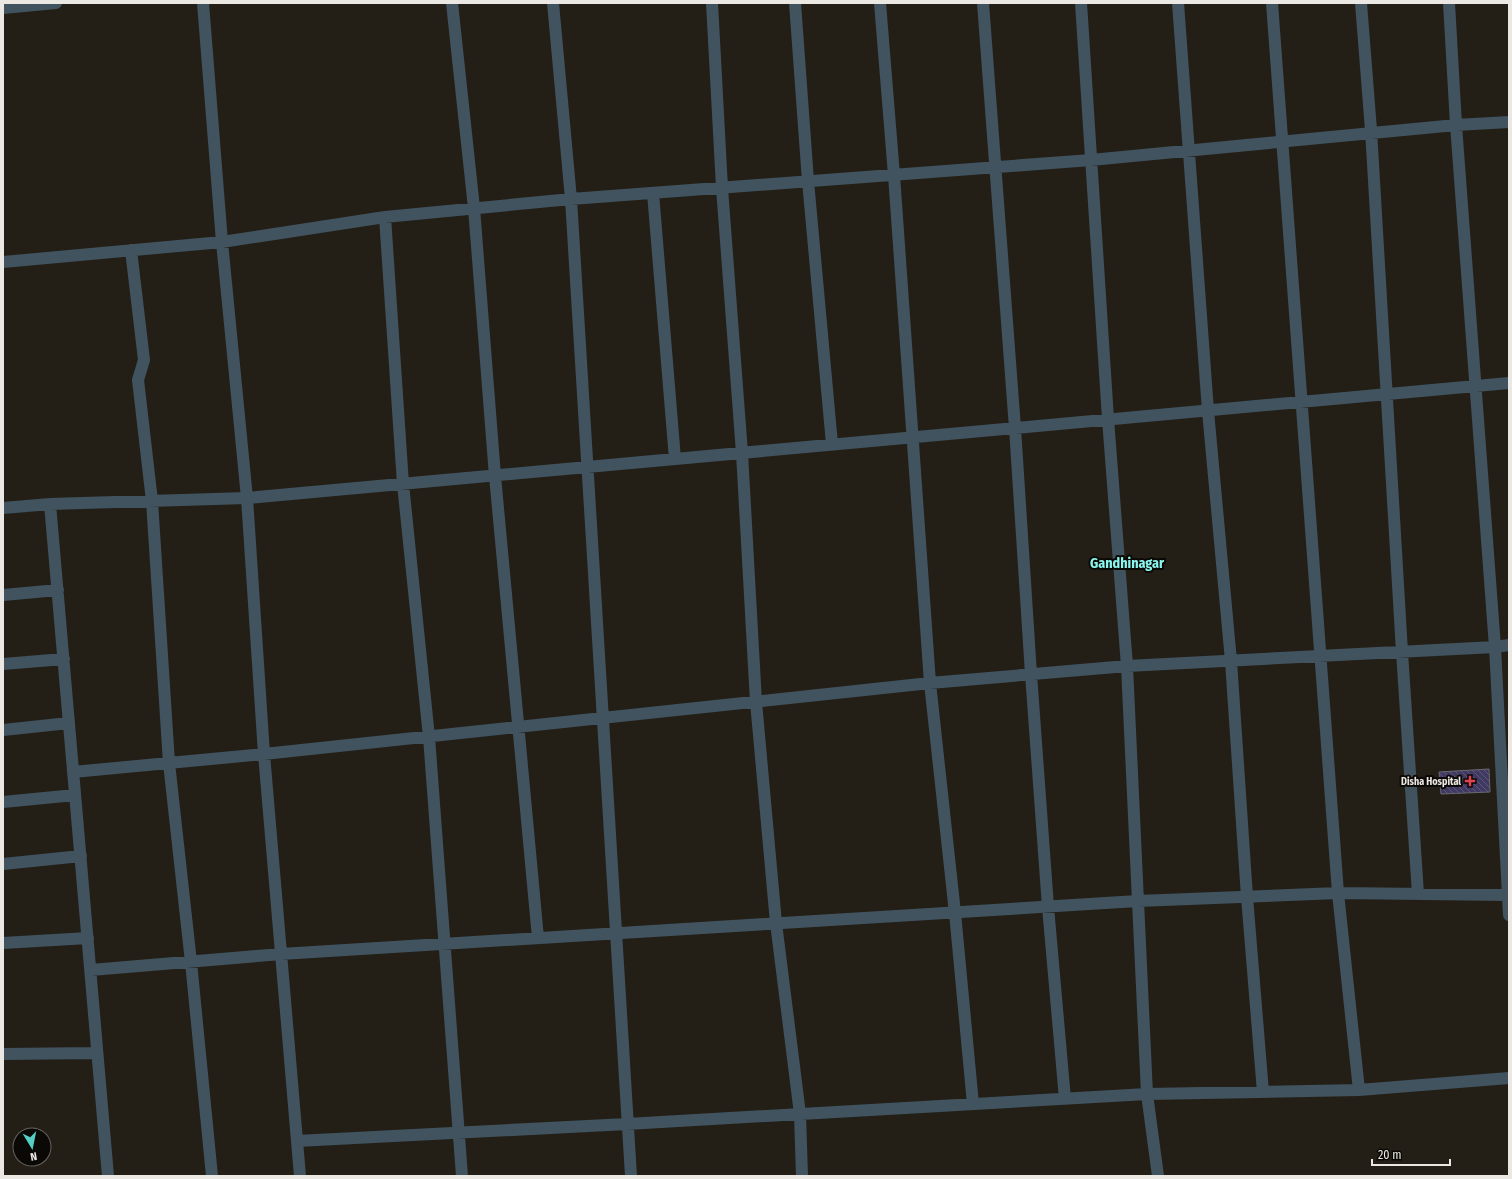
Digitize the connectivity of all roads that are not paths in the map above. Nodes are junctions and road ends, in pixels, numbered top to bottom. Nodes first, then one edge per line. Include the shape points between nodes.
1 (56, 3) edge
2 (203, 3) edge
3 (452, 3) edge
4 (553, 3) edge
5 (712, 3) edge
6 (795, 3) edge
7 (880, 3) edge
8 (983, 3) edge
9 (1081, 3) edge
10 (1178, 3) edge
11 (1272, 3) edge
12 (1361, 3) edge
13 (1450, 3) edge
14 (3, 8) edge
15 (1509, 122) edge
16 (1456, 125) junction
17 (1371, 134) junction
18 (1282, 142) junction
19 (1188, 151) junction
20 (1091, 160) junction
21 (995, 168) junction
22 (894, 175) junction
23 (808, 182) junction
24 (722, 188) junction
25 (653, 193) junction
26 (571, 199) junction
27 (474, 208) junction
28 (385, 217) junction
29 (222, 242) junction
30 (131, 250) junction
31 (3, 262) edge
32 (1509, 383) edge
33 (1475, 386) junction
34 (1387, 394) junction
35 (1302, 402) junction
36 (1208, 411) junction
37 (1108, 420) junction
38 (1015, 428) junction
39 (913, 438) junction
40 (832, 444) junction
41 (742, 453) junction
42 (675, 459) junction
43 (587, 467) junction
44 (495, 476) junction
45 (403, 484) junction
46 (247, 498) junction
47 (152, 501) junction
48 (50, 504) junction
49 (3, 508) edge
50 (58, 590) junction
51 (3, 595) edge
52 (1509, 645) edge
53 (1495, 648) junction
54 (1402, 652) junction
55 (1321, 656) junction
56 (64, 659) junction
57 (1231, 661) junction
58 (3, 664) edge
59 (1127, 666) junction
60 (1031, 674) junction
61 (930, 683) junction
62 (756, 702) junction
63 (602, 718) junction
64 (69, 723) junction
65 (520, 727) junction
66 (3, 730) edge
67 (429, 737) junction
68 (1504, 740) edge
69 (264, 754) junction
70 (168, 763) junction
71 (73, 772) junction
72 (75, 795) junction
73 (3, 802) edge
74 (1506, 805) edge
75 (81, 856) junction
76 (3, 864) edge
77 (1338, 893) junction
78 (1418, 894) junction
79 (1508, 895) edge
80 (1247, 897) junction
81 (1138, 901) junction
82 (1048, 907) junction
83 (955, 913) junction
84 (1509, 915) edge
85 (776, 923) junction
86 (616, 933) junction
87 (88, 938) junction
88 (538, 938) junction
89 (3, 943) edge
90 (445, 944) junction
91 (281, 954) junction
92 (191, 962) junction
93 (90, 970) junction
94 (97, 1053) junction
95 (3, 1054) edge
96 (1509, 1078) edge
97 (1359, 1090) junction
98 (1262, 1092) junction
99 (1148, 1094) junction
100 (1065, 1099) junction
101 (973, 1104) junction
102 (800, 1114) junction
103 (627, 1124) junction
104 (459, 1133) junction
105 (297, 1141) junction
106 (108, 1176) edge
107 (212, 1176) edge
108 (300, 1176) edge
109 (462, 1176) edge
110 (631, 1176) edge
111 (802, 1176) edge
112 (1158, 1176) edge

1 - 14 street
2 - 29 street
3 - 27 street
4 - 26 street
5 - 24 street
6 - 23 street
7 - 22 street
8 - 21 street
9 - 20 street
10 - 19 street
11 - 18 street
12 - 17 street
13 - 16 street
15 - 16 street
16 - 17 street
16 - 33 street
17 - 18 street
17 - 34 street
18 - 19 street
18 - 35 street
19 - 20 street
19 - 36 street
20 - 21 street
20 - 37 street
21 - 22 street
21 - 38 street
22 - 23 street
22 - 39 street
23 - 24 street
23 - 40 street
24 - 25 street
24 - 41 street
25 - 26 street
25 - 42 street
26 - 27 street
26 - 43 street
27 - 28 street
27 - 44 street
28 - 29 street
28 - 45 street
29 - 30 street
29 - 46 street
30 - 31 street
30 - 47 street via 144,360 138,380
32 - 33 street
33 - 34 street
33 - 53 street
34 - 35 street
34 - 54 street
35 - 36 street
35 - 55 street
36 - 37 street
36 - 57 street
37 - 38 street
37 - 59 street
38 - 39 street
38 - 60 street
39 - 40 street
39 - 61 street
40 - 41 street
41 - 42 street
41 - 62 street
42 - 43 street
43 - 44 street
43 - 63 street
44 - 45 street
44 - 65 street
45 - 46 street
45 - 67 street
46 - 47 street
46 - 69 street
47 - 48 street
47 - 70 street
48 - 49 street
48 - 50 street
50 - 51 street
50 - 56 street
52 - 53 street
53 - 54 street
53 - 68 street
54 - 55 street
54 - 78 street
55 - 57 street
55 - 77 street
56 - 58 street
56 - 64 street
57 - 59 street
57 - 80 street
59 - 60 street
59 - 81 street
60 - 61 street
60 - 82 street
61 - 62 street
61 - 83 street
62 - 63 street
62 - 85 street
63 - 65 street
63 - 86 street
64 - 66 street
64 - 71 street
65 - 67 street
65 - 88 street
67 - 69 street
67 - 90 street
68 - 74 street
69 - 70 street
69 - 91 street
70 - 71 street
70 - 92 street
71 - 72 street
72 - 73 street
72 - 75 street
74 - 79 street
75 - 76 street
75 - 87 street
77 - 78 street
77 - 80 street
77 - 97 street
78 - 79 street
79 - 84 street
80 - 81 street
80 - 98 street
81 - 82 street
81 - 99 street
82 - 83 street
82 - 100 street
83 - 85 street
83 - 101 street
85 - 86 street
85 - 102 street
86 - 88 street
86 - 103 street
87 - 89 street
87 - 93 street
88 - 90 street
90 - 91 street
90 - 104 street
91 - 92 street
91 - 105 street
92 - 93 street
92 - 107 street
93 - 94 street
94 - 95 street
94 - 106 street
96 - 97 street
97 - 98 street
98 - 99 street
99 - 100 street
99 - 112 street
100 - 101 street
101 - 102 street
102 - 103 street
102 - 111 street
103 - 104 street
103 - 110 street
104 - 105 street
104 - 109 street
105 - 108 street

